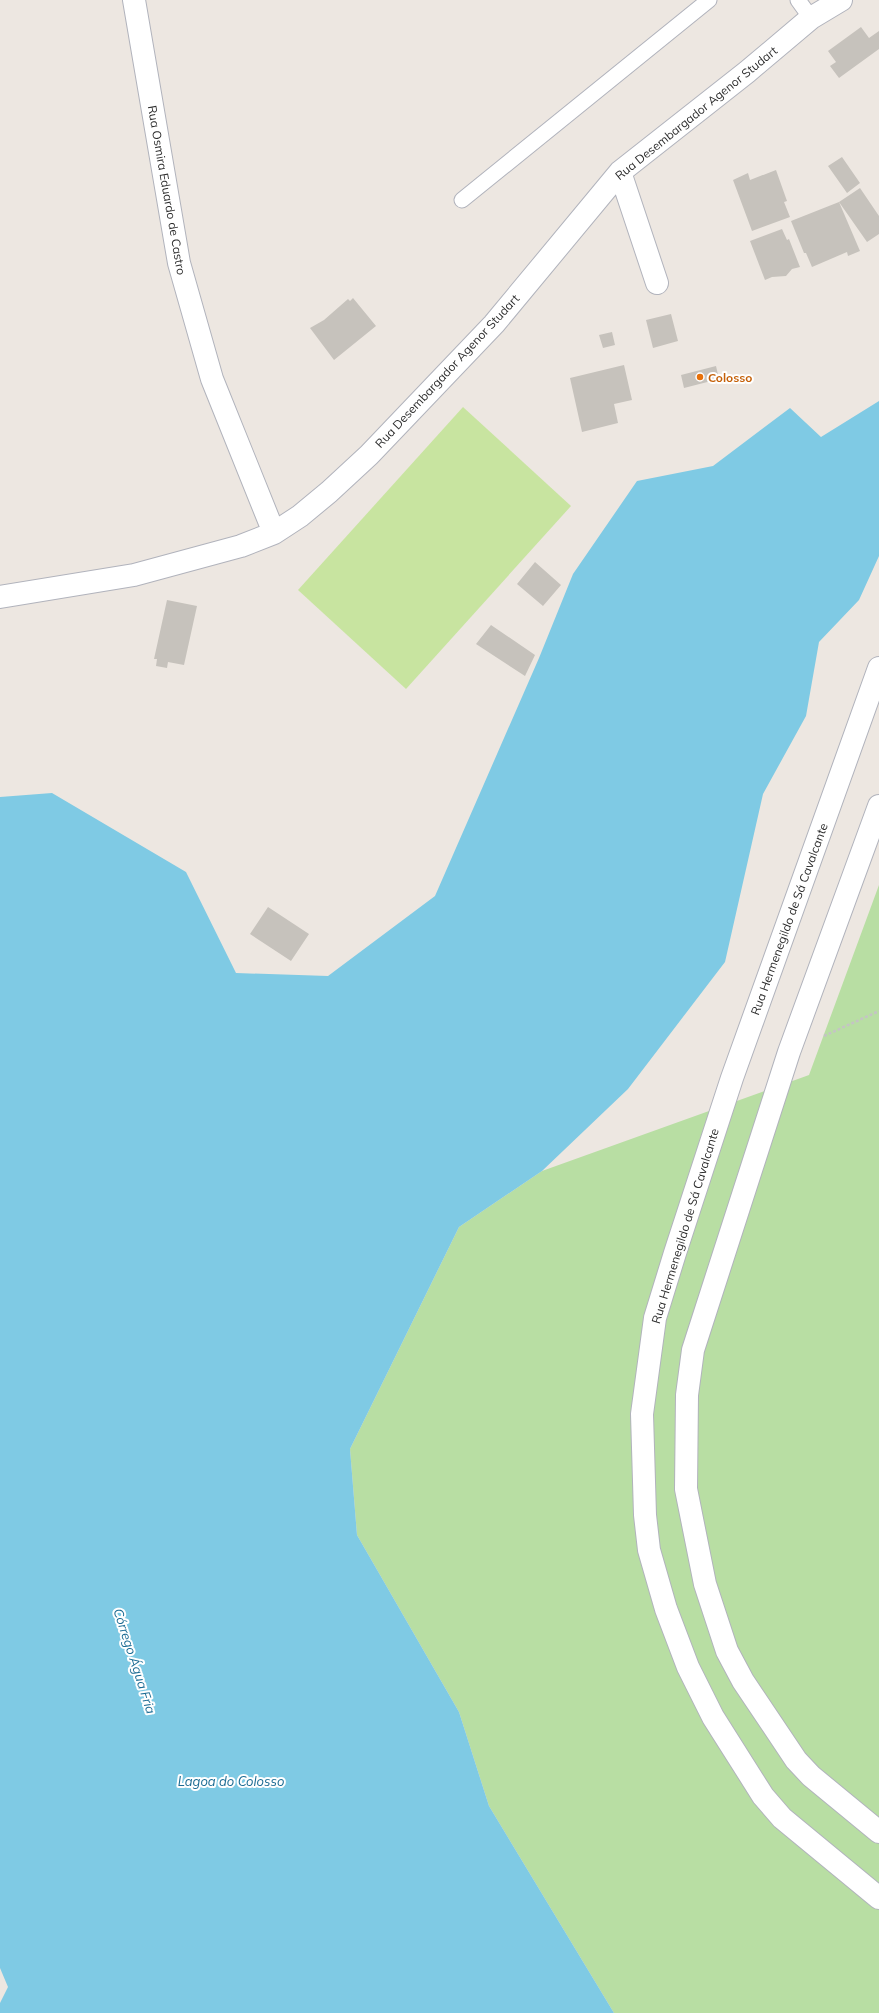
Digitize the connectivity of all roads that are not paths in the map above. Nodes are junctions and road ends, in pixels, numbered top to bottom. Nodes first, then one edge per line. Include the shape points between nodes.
1 (134, 0) edge
2 (709, 0) edge
3 (798, 0) edge
4 (841, 0) edge
5 (811, 18) junction
6 (620, 172) junction
7 (462, 200) dead end
8 (657, 283) dead end
9 (274, 533) junction
10 (0, 597) edge
11 (879, 668) edge
12 (879, 806) edge
13 (879, 1832) edge
14 (879, 1898) edge

1 - 9 street, Rua Osmira Eduardo de Castro via 179,263 212,379
2 - 7 lane
3 - 5 lane
4 - 5 street, Rua Desembargador Agenor Studart
5 - 6 street, Rua Desembargador Agenor Studart
6 - 8 street
6 - 9 street, Rua Desembargador Agenor Studart via 494,324 368,455 329,492
9 - 10 street, Rua Desembargador Agenor Studart via 241,546 134,575
11 - 14 street, Rua Hermenegildo de Sá Cavalcante via 735,1070 675,1254 655,1318 642,1414 645,1515 649,1550 666,1609 688,1667 713,1717 763,1796 782,1818
12 - 13 street via 789,1052 693,1350 687,1395 686,1490 706,1584 727,1651 743,1681 796,1760 811,1776

